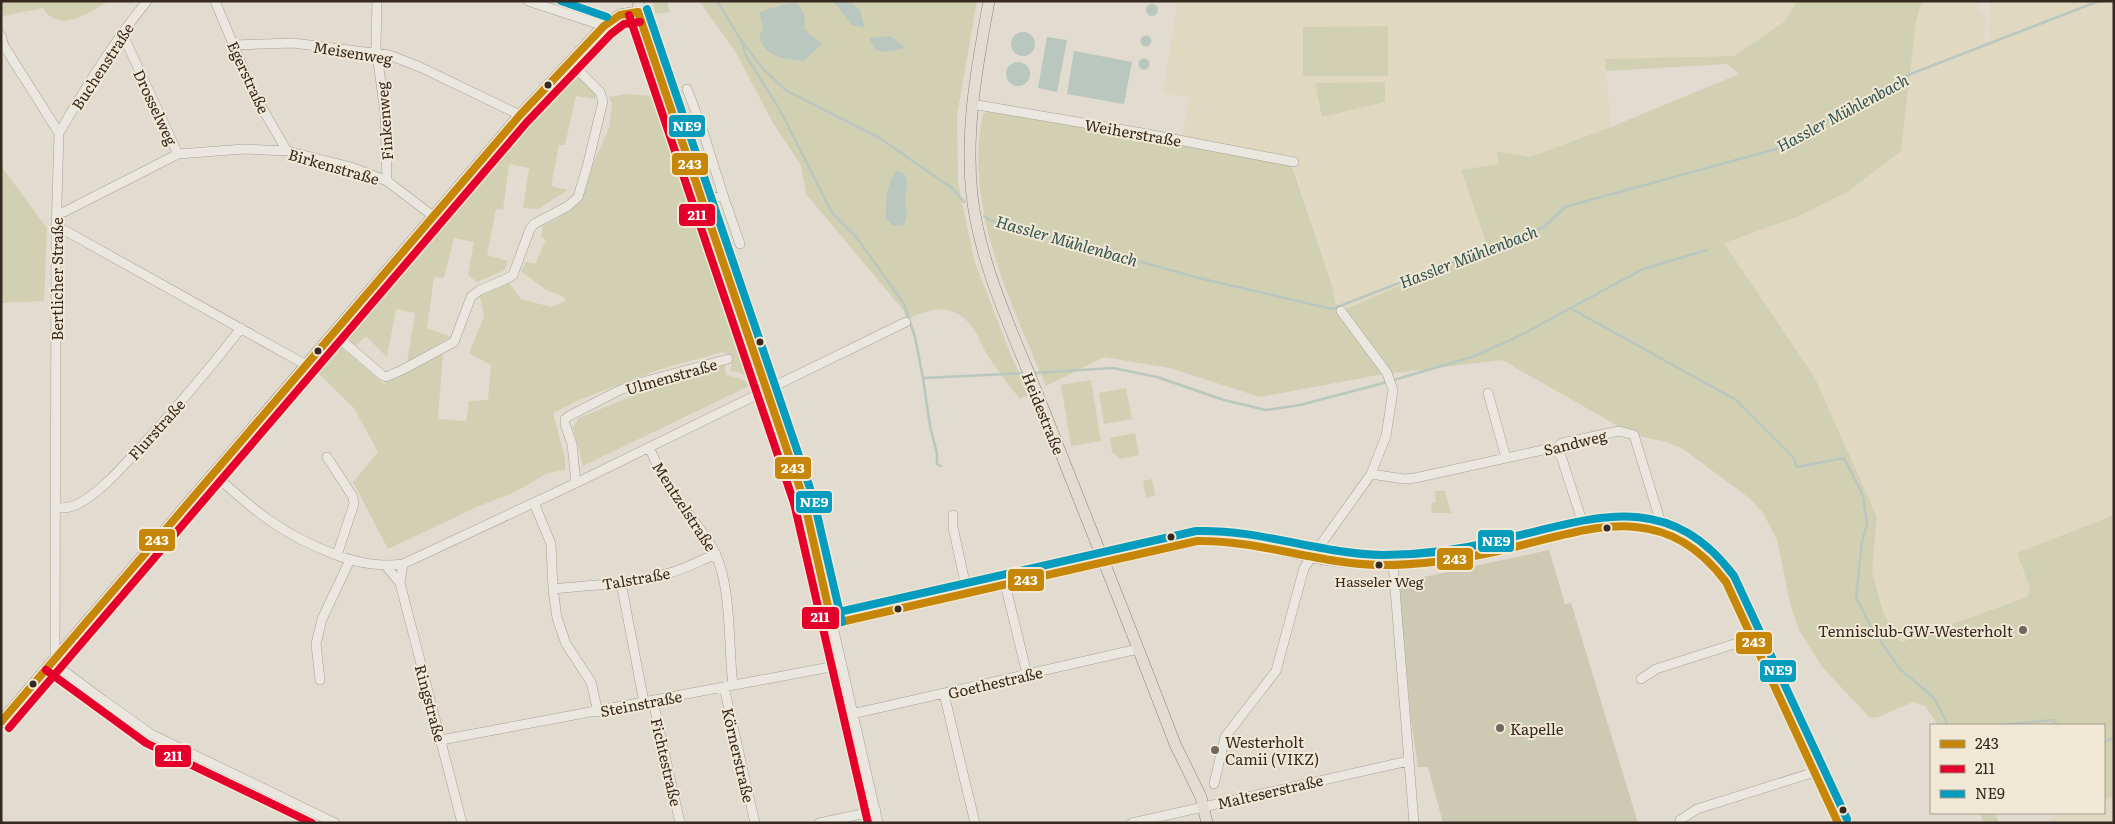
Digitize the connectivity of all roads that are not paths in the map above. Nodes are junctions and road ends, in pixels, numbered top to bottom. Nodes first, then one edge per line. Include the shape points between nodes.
1 (147, 1) edge
2 (215, 1) edge
3 (377, 1) edge
4 (528, 1) edge
5 (990, 1) edge
6 (638, 7) edge
7 (604, 26) junction
8 (122, 33) junction
9 (1, 36) edge
10 (234, 45) junction
11 (378, 54) junction
12 (570, 62) junction
13 (687, 89) dead end
14 (972, 104) junction
15 (520, 115) junction
16 (59, 133) junction
17 (287, 151) junction
18 (178, 154) junction
19 (1294, 162) dead end
20 (387, 180) junction
21 (724, 196) junction
22 (702, 202) junction
23 (57, 212) junction
24 (433, 216) junction
25 (56, 227) junction
26 (740, 244) dead end
27 (1341, 311) dead end
28 (906, 322) dead end
29 (241, 328) junction
30 (333, 333) junction
31 (728, 359) dead end
32 (306, 365) junction
33 (768, 390) junction
34 (1488, 393) dead end
35 (649, 447) junction
36 (1554, 450) junction
37 (327, 457) dead end
38 (1506, 458) junction
39 (213, 473) junction
40 (1371, 474) junction
41 (576, 483) junction
42 (534, 503) junction
43 (56, 508) junction
44 (953, 515) dead end
45 (1585, 530) junction
46 (1661, 530) junction
47 (716, 554) junction
48 (337, 555) junction
49 (1311, 557) junction
50 (350, 560) junction
51 (1103, 561) junction
52 (403, 564) junction
53 (1393, 564) junction
54 (386, 566) junction
55 (400, 583) junction
56 (621, 583) junction
57 (1005, 584) junction
58 (552, 589) junction
59 (967, 592) junction
60 (832, 624) junction
61 (1753, 638) junction
62 (1138, 649) junction
63 (53, 660) junction
64 (841, 665) junction
65 (1027, 674) junction
66 (1641, 679) dead end
67 (320, 680) dead end
68 (728, 686) junction
69 (944, 694) junction
70 (649, 702) junction
71 (598, 712) junction
72 (852, 714) junction
73 (1, 722) edge
74 (441, 740) junction
75 (1408, 761) junction
76 (1815, 772) junction
77 (1214, 784) dead end
78 (1204, 807) junction
79 (876, 811) junction
80 (1680, 820) dead end
81 (335, 823) edge
82 (462, 823) edge
83 (680, 823) edge
84 (755, 823) edge
85 (819, 823) edge
86 (878, 823) edge
87 (975, 823) edge
88 (1132, 823) edge
89 (1207, 823) edge
90 (1414, 823) edge
91 (1838, 823) edge

1 - 8 street, Buchenstraße
2 - 10 street, Egerstraße
3 - 11 street, Finkenweg
4 - 7 street
5 - 14 main road, Heidestraße
6 - 7 main road
6 - 22 street
7 - 12 main road
8 - 16 street, Buchenstraße
8 - 18 street, Drosselweg
9 - 16 street via 4,46
10 - 11 street, Meisenweg via 293,43
10 - 17 street, Egerstraße via 254,94
11 - 15 street, Meisenweg via 411,63
11 - 20 street, Finkenweg via 386,113
12 - 15 main road
12 - 30 street via 600,92 603,101 587,168 578,197 530,229 513,275 472,297 457,337 449,346 386,377
13 - 21 street
14 - 19 street, Weiherstraße
14 - 51 main road, Heidestraße via 969,155 980,236 998,294
15 - 24 main road
16 - 23 street, Bertlicher Straße
17 - 18 street, Birkenstraße via 244,148
17 - 20 street, Birkenstraße
18 - 23 street, Birkenstraße via 64,212
20 - 24 street, Birkenstraße
21 - 22 street
21 - 26 street
22 - 33 street
23 - 25 street, Bertlicher Straße
24 - 30 main road
25 - 29 street
25 - 43 street, Bertlicher Straße
27 - 40 street via 1392,384 1386,436
28 - 33 street
29 - 32 street
29 - 43 street, Flurstraße via 209,370 105,484 76,505
30 - 32 main road
31 - 41 street, Ulmenstraße via 620,390 565,419 572,444
32 - 39 main road
33 - 35 street
33 - 60 street via 804,500
34 - 38 street
35 - 41 street
35 - 47 street, Mentzelstraße via 661,475
36 - 38 street, Sandweg
36 - 45 street via 1561,456
36 - 46 street, Sandweg via 1562,443 1619,431 1634,435
37 - 48 street via 353,496 354,504
38 - 40 street, Sandweg via 1415,478
39 - 48 street via 275,526 301,541
39 - 63 main road
40 - 49 street
41 - 42 street
42 - 52 street
42 - 58 street via 551,544
43 - 63 street, Bertlicher Straße
44 - 59 street
45 - 46 street via 1626,524
45 - 53 street via 1482,555
46 - 61 street via 1690,544 1711,562 1726,582
47 - 56 street, Talstraße via 672,573
47 - 68 street, Mentzelstraße via 726,590
48 - 50 street
49 - 51 street via 1218,539
49 - 53 street via 1358,564
49 - 77 street via 1304,568 1276,671 1225,737
50 - 54 street
50 - 67 street via 320,628 316,644
51 - 57 street
51 - 62 main road, Heidestraße
52 - 54 street
52 - 55 street, Ringstraße
53 - 75 street
54 - 55 street, Ringstraße
55 - 74 street, Ringstraße
56 - 58 street, Talstraße
56 - 70 street, Fichtestraße
57 - 59 street
57 - 65 street
58 - 71 street via 566,644 591,682
59 - 60 street
60 - 64 street
61 - 66 street via 1656,669
61 - 76 street
62 - 65 street, Goethestraße
62 - 78 main road, Heidestraße
63 - 73 main road
63 - 81 street via 102,700 152,734
64 - 68 street, Steinstraße
64 - 72 street
65 - 69 street, Goethestraße
68 - 70 street, Steinstraße
68 - 84 street, Körnerstraße
69 - 72 street, Goethestraße
69 - 87 street
70 - 71 street, Steinstraße
70 - 83 street, Fichtestraße
71 - 74 street, Steinstraße
72 - 79 street
74 - 82 street, Ringstraße
75 - 78 street, Malteserstraße
75 - 90 street
76 - 80 street via 1697,809
76 - 91 street
78 - 88 street, Malteserstraße
78 - 89 main road, Heidestraße
79 - 85 street
79 - 86 street

